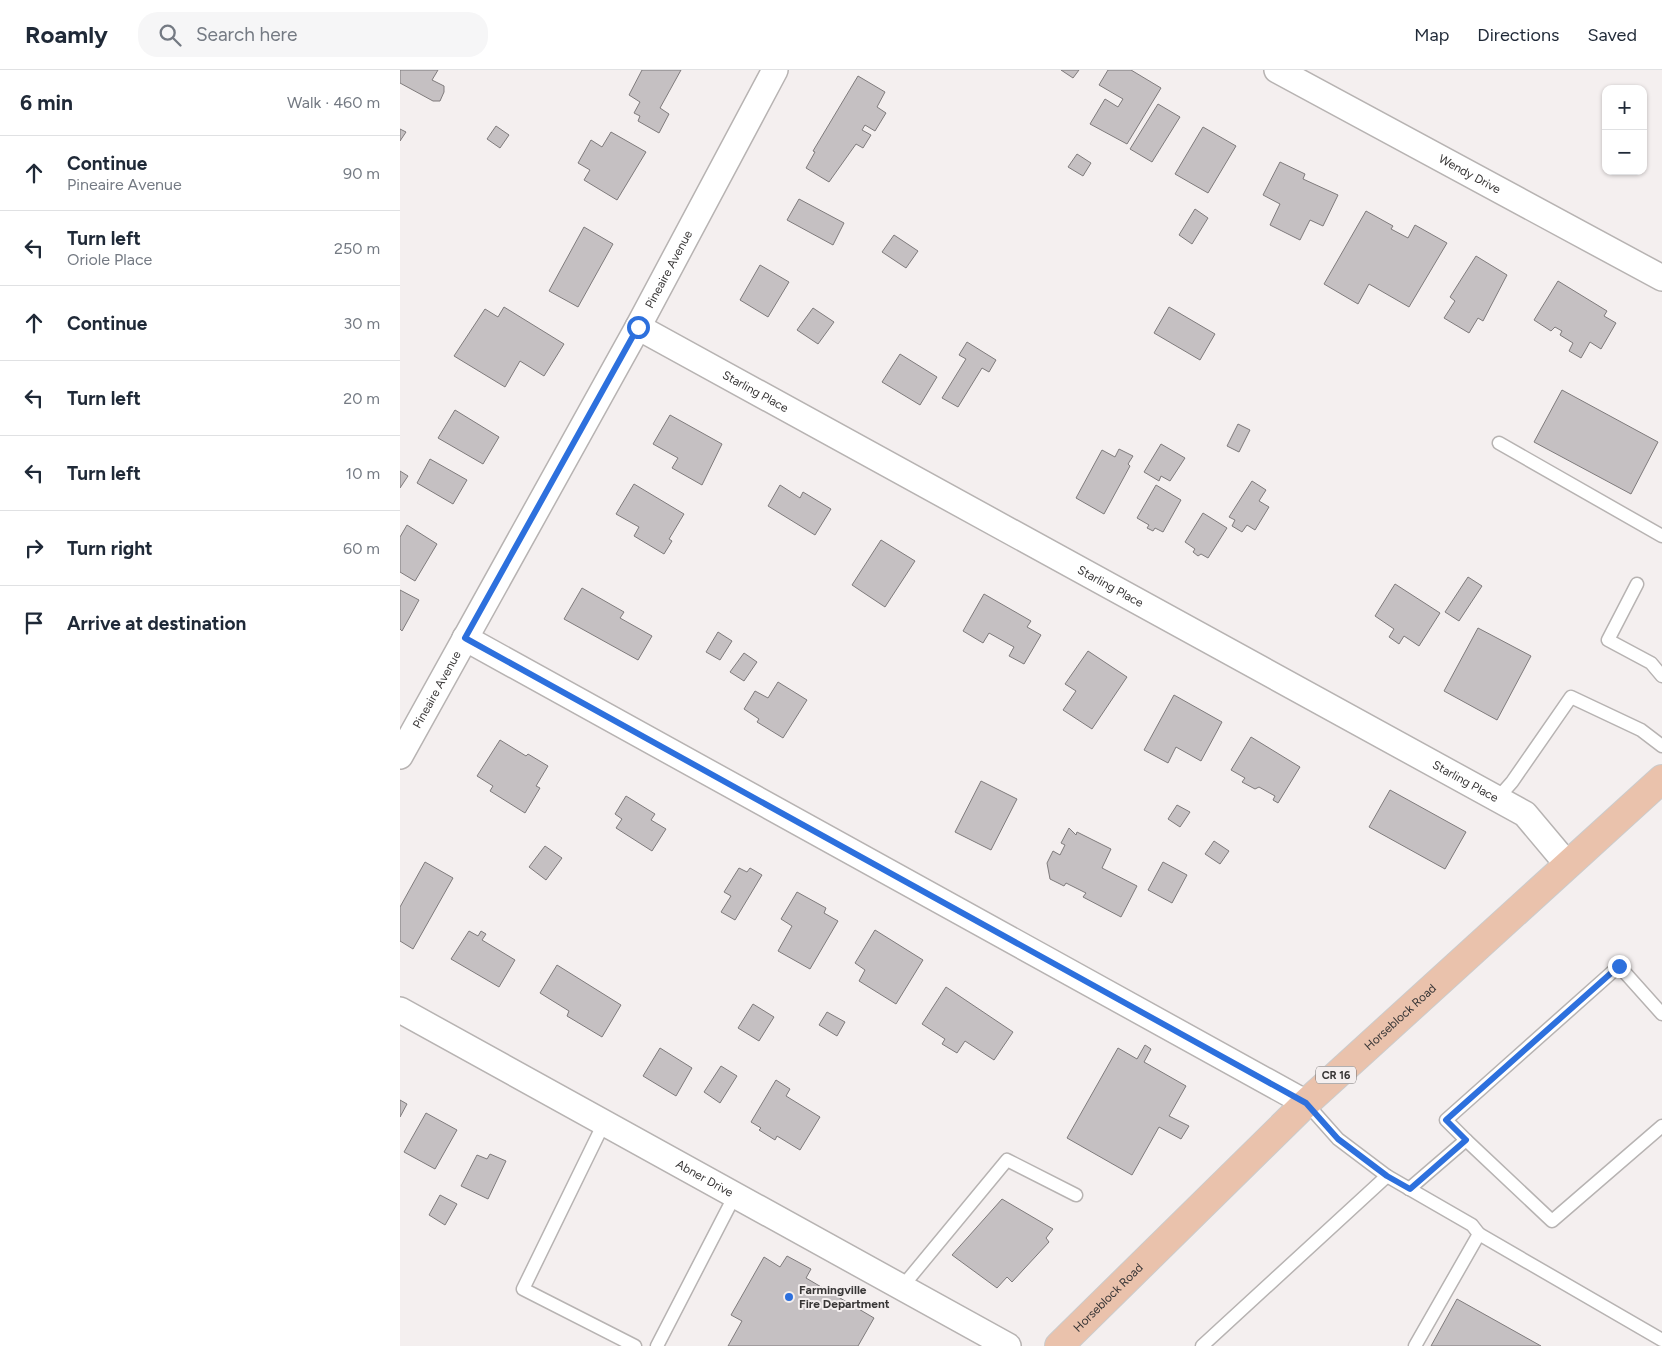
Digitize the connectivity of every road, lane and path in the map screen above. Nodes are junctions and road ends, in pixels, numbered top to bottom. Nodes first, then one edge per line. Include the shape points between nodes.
1 (775, 70) edge
2 (1277, 70) edge
3 (1662, 278) edge
4 (638, 327) junction
5 (1499, 443) dead end
6 (1662, 536) edge
7 (1637, 584) dead end
8 (465, 638) junction
9 (1662, 676) edge
10 (1662, 746) edge
11 (400, 756) edge
12 (1662, 779) edge
13 (1497, 799) junction
14 (1567, 864) junction
15 (400, 1010) edge
16 (1662, 1014) edge
17 (1306, 1103) junction
18 (604, 1123) junction
19 (1662, 1126) edge
20 (1466, 1140) junction
21 (1387, 1176) junction
22 (1410, 1189) junction
23 (735, 1195) junction
24 (1076, 1195) dead end
25 (1479, 1234) junction
26 (902, 1287) junction
27 (1662, 1340) edge
28 (635, 1346) edge
29 (658, 1346) edge
30 (1008, 1346) edge
31 (1059, 1346) edge
32 (1202, 1346) edge
33 (1415, 1346) edge

1 - 4 street, Pineaire Avenue
2 - 3 street, Wendy Drive
4 - 8 street, Pineaire Avenue
4 - 13 street, Starling Place
5 - 6 lane
7 - 9 lane via 1608,640 1651,664
8 - 11 street, Pineaire Avenue
8 - 17 street
10 - 13 lane via 1641,730 1571,696
12 - 14 main road, Horseblock Road / CR 16
13 - 14 street, Starling Place via 1525,814
14 - 17 main road, Horseblock Road / CR 16
15 - 18 street, Abner Drive
16 - 20 lane via 1619,966 1446,1120
17 - 21 lane via 1338,1139
17 - 31 main road, Horseblock Road / CR 16
18 - 23 street, Abner Drive
18 - 28 lane via 524,1289
19 - 20 lane via 1552,1221
20 - 22 lane
21 - 22 lane
21 - 32 lane
22 - 25 lane via 1472,1225
23 - 26 street, Abner Drive
23 - 29 lane
24 - 26 lane via 1007,1160
25 - 27 lane
25 - 33 lane
26 - 30 street, Abner Drive

